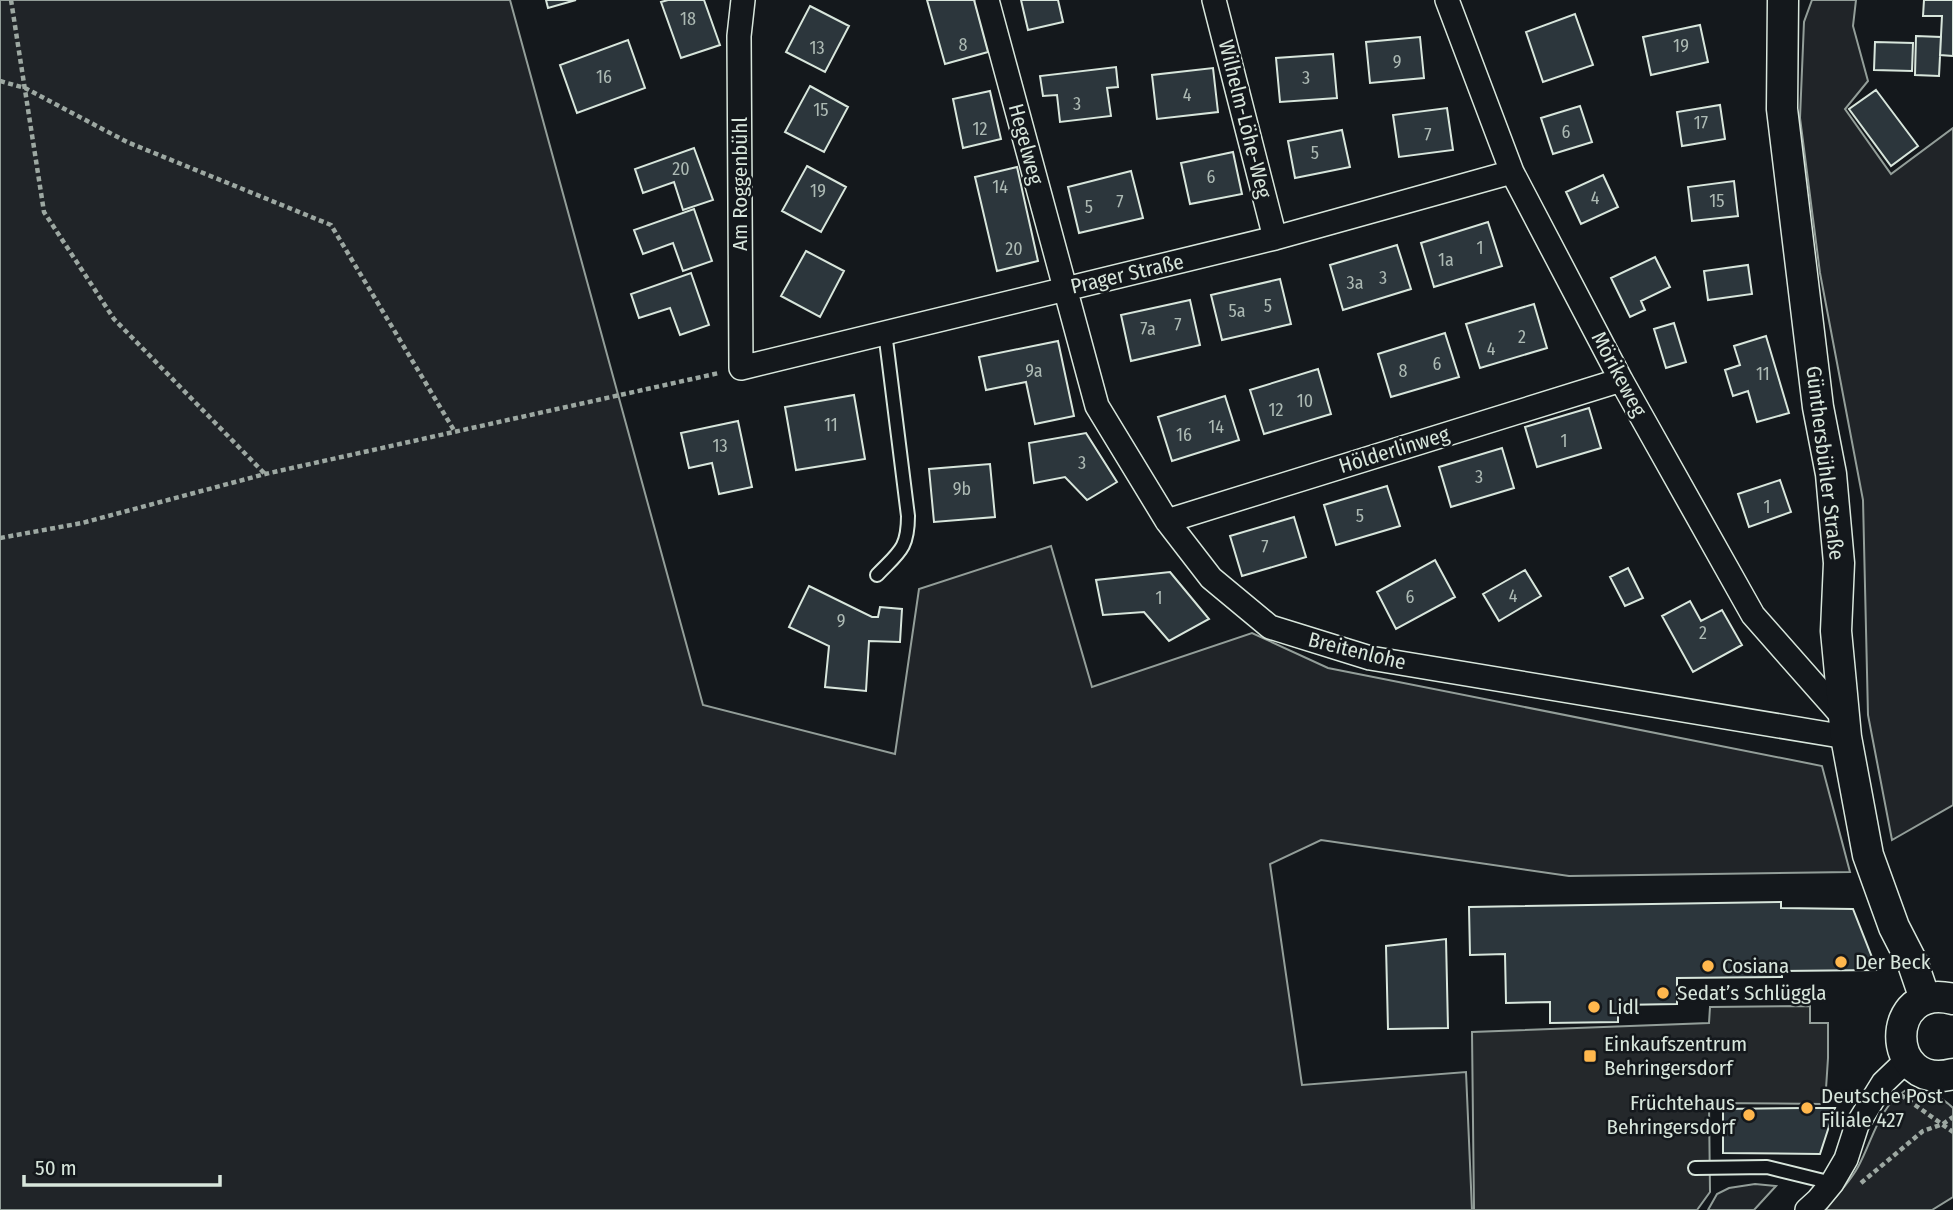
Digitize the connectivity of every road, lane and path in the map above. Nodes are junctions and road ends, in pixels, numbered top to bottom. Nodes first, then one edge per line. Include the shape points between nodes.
1 (11, 0) edge
2 (743, 0) edge
3 (987, 0) edge
4 (1214, 0) edge
5 (1447, 0) edge
6 (1782, 1) edge
7 (0, 81) edge
8 (25, 88) junction
9 (1512, 172) junction
10 (1275, 238) junction
11 (1065, 288) junction
12 (885, 332) junction
13 (741, 368) junction
14 (1621, 380) junction
15 (455, 432) junction
16 (265, 474) junction
17 (1167, 521) junction
18 (0, 538) edge
19 (877, 575) dead end
20 (1844, 727) junction
21 (1939, 999) edge
22 (1907, 1060) junction
23 (1953, 1074) edge
24 (1883, 1083) junction
25 (1953, 1117) edge
26 (1943, 1124) junction
27 (1953, 1132) edge
28 (1695, 1168) dead end
29 (1842, 1187) junction
30 (1807, 1210) edge

1 - 8 path
2 - 13 street, Am Roggenbühl via 739,36
3 - 11 street, Hegelweg
4 - 10 street, Wilhelm-Löhe-Weg
5 - 9 street, Mörikeweg
6 - 20 street, Günthersbühler Straße via 1782,109 1818,407 1831,474
7 - 8 path
8 - 15 path via 127,142 331,225
8 - 16 path via 44,212 114,319
9 - 10 street, Prager Straße
9 - 14 street, Mörikeweg
10 - 11 street, Prager Straße
11 - 12 street, Prager Straße
11 - 17 street, Breitenlohe via 1097,406
12 - 13 street, Prager Straße
12 - 19 lane via 908,535 901,550
13 - 15 path
14 - 17 street, Hölderlinweg
14 - 20 street, Mörikeweg via 1753,615
15 - 16 path
16 - 18 path via 82,523
17 - 20 street, Breitenlohe via 1211,578 1270,627 1370,658
20 - 21 street, Günthersbühler Straße via 1868,855 1894,927
21 - 22 street, Günthersbühler Straße via 1912,1007 1903,1019 1900,1035
22 - 23 street via 1929,1075
22 - 24 street
24 - 26 path
24 - 29 street via 1857,1125
25 - 26 path
26 - 27 path
26 - 29 path via 1923,1131
28 - 29 lane via 1767,1167
29 - 30 street

